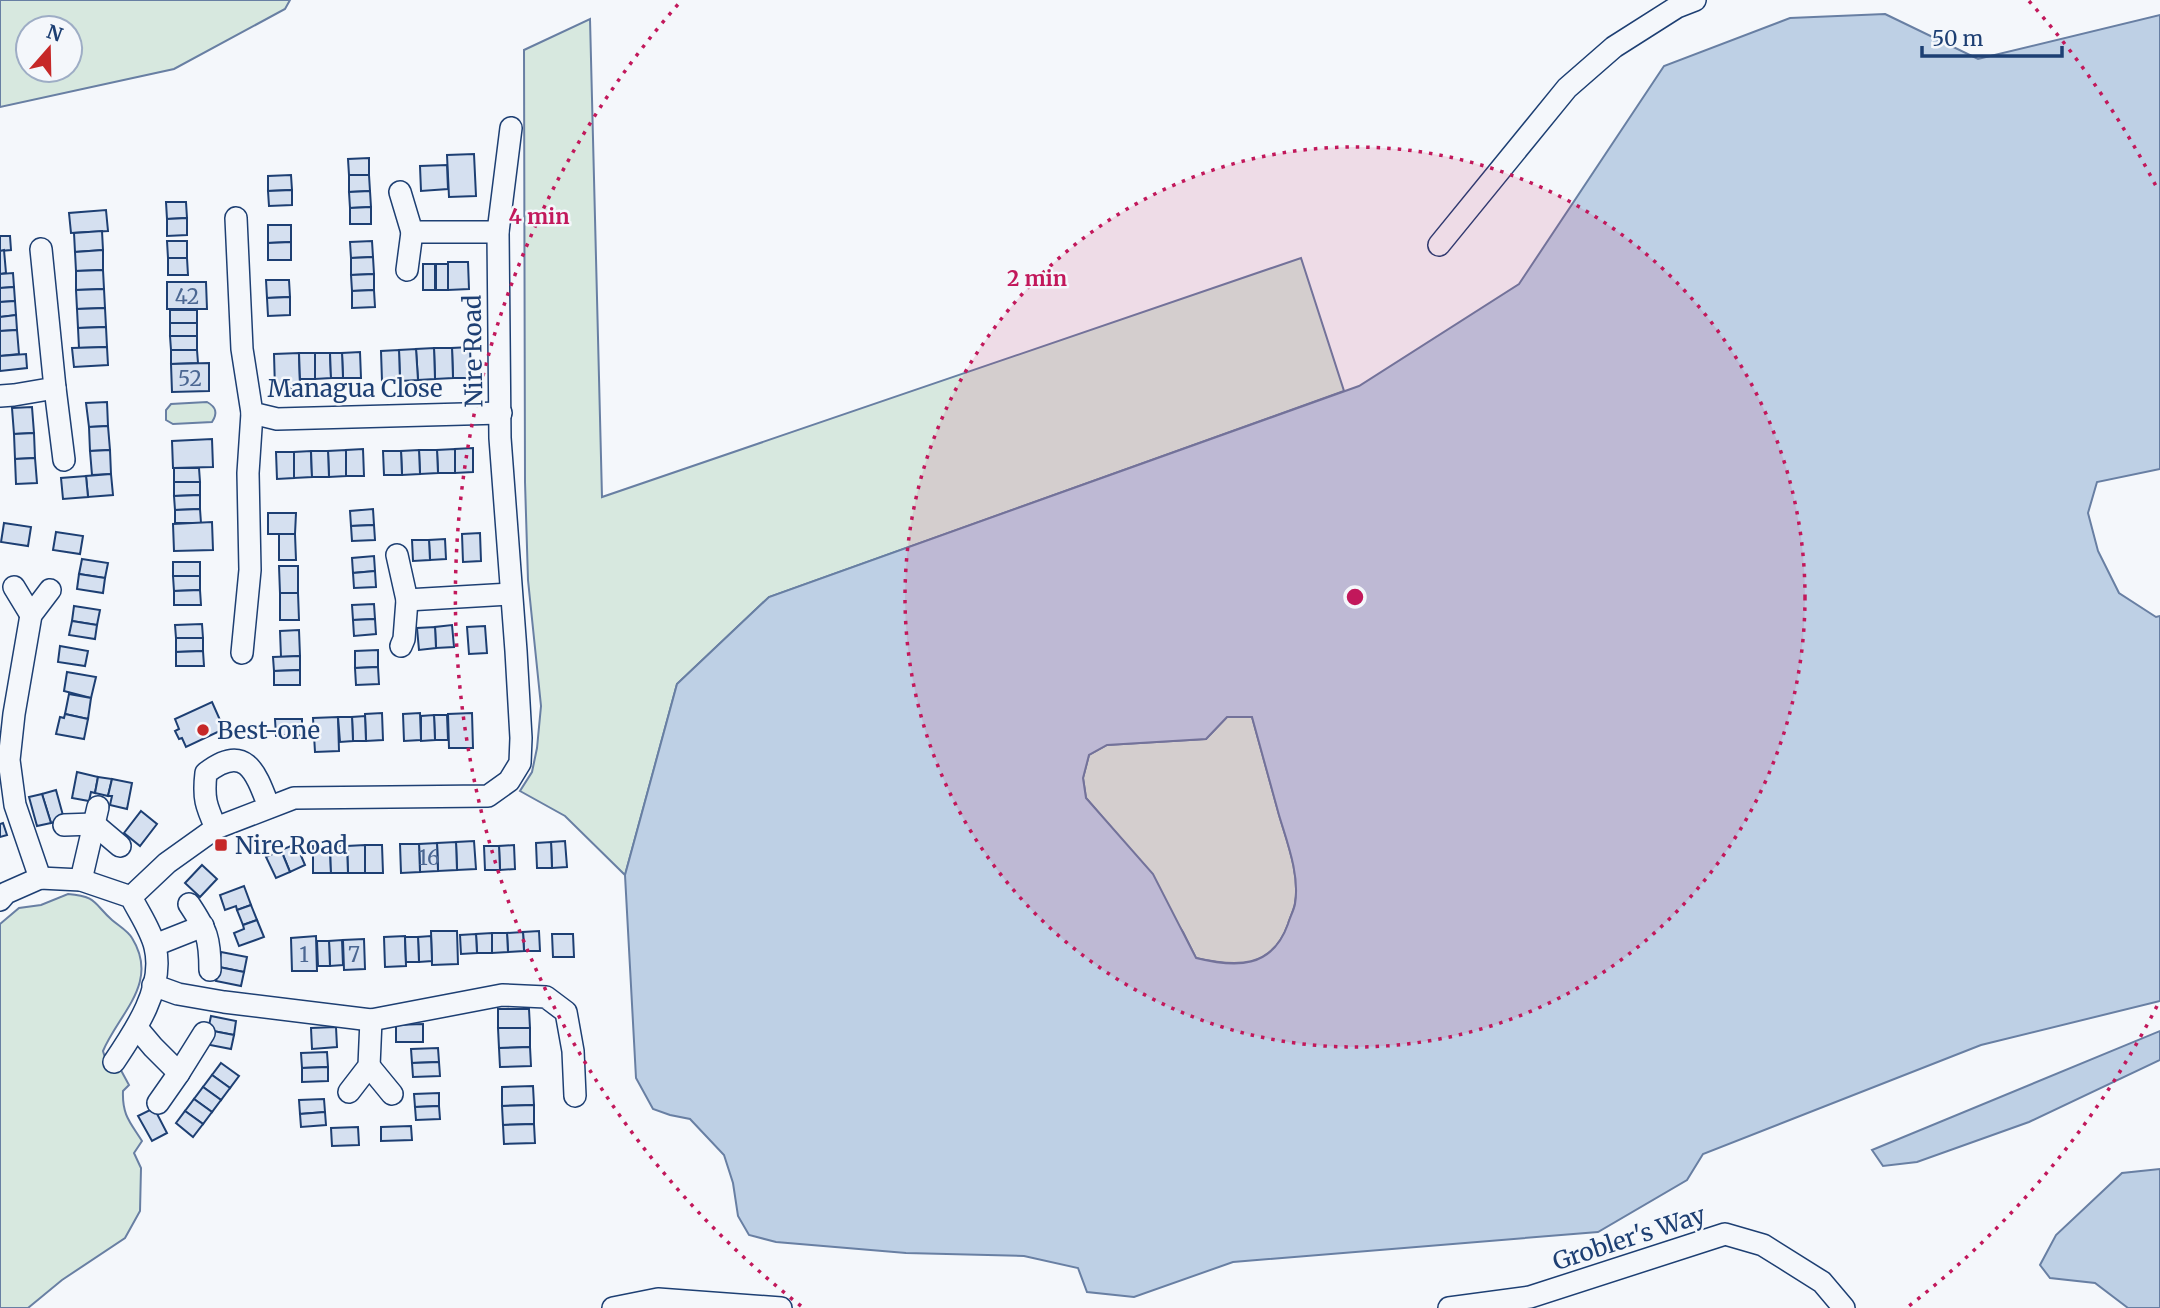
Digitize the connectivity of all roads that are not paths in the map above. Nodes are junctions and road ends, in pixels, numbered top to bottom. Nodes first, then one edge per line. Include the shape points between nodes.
1 (1695, 0) edge
2 (511, 128) dead end
3 (400, 192) dead end
4 (236, 218) dead end
5 (412, 232) junction
6 (498, 232) junction
7 (1438, 245) dead end
8 (41, 249) dead end
9 (407, 270) dead end
10 (55, 387) junction
11 (0, 396) edge
12 (252, 413) junction
13 (501, 413) junction
14 (64, 460) dead end
15 (397, 555) dead end
16 (14, 587) dead end
17 (50, 590) dead end
18 (511, 594) junction
19 (408, 600) junction
20 (31, 615) junction
21 (401, 646) dead end
22 (242, 653) dead end
23 (269, 807) junction
24 (96, 816) junction
25 (64, 825) dead end
26 (216, 828) junction
27 (120, 846) dead end
28 (40, 878) junction
29 (81, 880) junction
30 (131, 897) junction
31 (0, 900) edge
32 (189, 904) dead end
33 (203, 926) junction
34 (155, 945) junction
35 (211, 970) dead end
36 (153, 985) junction
37 (371, 1020) junction
38 (137, 1028) junction
39 (204, 1033) dead end
40 (114, 1062) dead end
41 (369, 1066) junction
42 (179, 1073) junction
43 (349, 1092) dead end
44 (392, 1094) dead end
45 (575, 1096) dead end
46 (158, 1103) dead end
47 (613, 1308) edge
48 (780, 1308) edge
49 (1450, 1308) edge
50 (1844, 1308) edge

1 - 7 street via 1614,47 1567,89
2 - 6 street, Nire Road
3 - 5 street
4 - 12 street, Managua Close via 242,349
5 - 6 street
5 - 9 street
6 - 13 street, Nire Road
8 - 10 street
10 - 11 street
10 - 14 street
12 - 13 street, Managua Close via 276,419
12 - 22 street, Managua Close via 250,570
13 - 18 street, Nire Road
15 - 19 street
16 - 20 street
17 - 20 street
18 - 19 street
18 - 23 street, Nire Road via 521,738 520,763 509,780 488,796 294,798
19 - 21 street
20 - 28 street via 9,760 15,805
23 - 26 street, Nire Road
23 - 26 street via 252,769 237,760 219,763 206,774 203,793
24 - 25 street
24 - 27 street
24 - 29 street
26 - 30 street, Nire Road via 167,863
28 - 29 street
28 - 31 street
29 - 30 street
30 - 34 street
32 - 33 street
33 - 34 street
33 - 35 street via 211,945
34 - 36 street
36 - 37 street via 224,1002
36 - 38 street
37 - 41 street
37 - 45 street via 502,995 546,996 566,1012
38 - 40 street
38 - 42 street
39 - 42 street
41 - 43 street
41 - 44 street
42 - 46 street
47 - 48 street via 658,1299
49 - 50 street, Grobler's Way via 1530,1297 1725,1234 1763,1245 1822,1282

